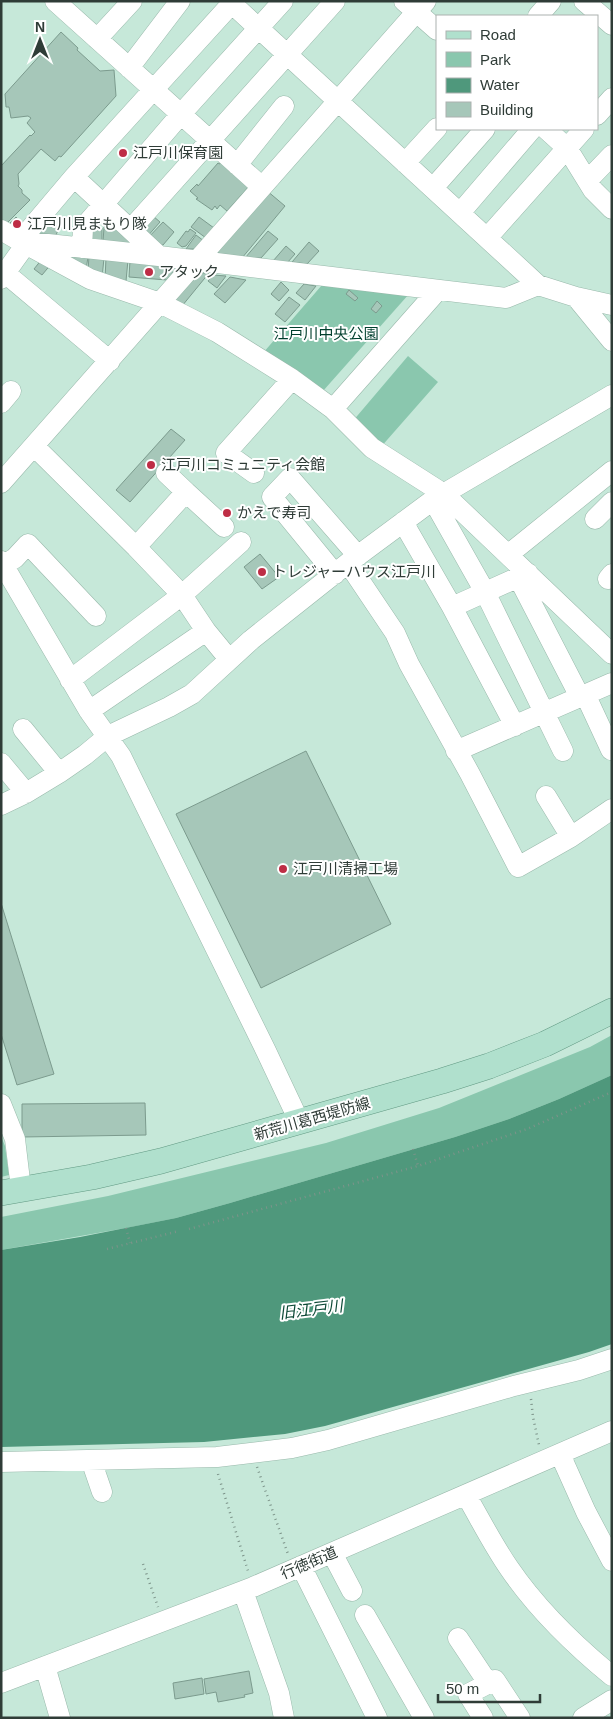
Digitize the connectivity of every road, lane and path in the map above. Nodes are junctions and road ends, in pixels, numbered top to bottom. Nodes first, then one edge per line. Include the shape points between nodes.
1 (55, 1) edge
2 (132, 1) edge
3 (180, 1) edge
4 (283, 1) edge
5 (335, 1) edge
6 (551, 1) edge
7 (232, 2) edge
8 (415, 5) edge
9 (539, 15) edge
10 (598, 16) edge
11 (612, 26) edge
12 (259, 28) junction
13 (436, 29) edge
14 (97, 39) junction
15 (287, 54) junction
16 (129, 68) junction
17 (153, 89) junction
18 (612, 98) edge
19 (338, 101) junction
20 (284, 106) dead end
21 (181, 114) junction
22 (598, 114) edge
23 (436, 129) edge
24 (484, 130) edge
25 (531, 130) edge
26 (547, 130) edge
27 (583, 130) edge
28 (210, 140) junction
29 (567, 148) junction
30 (612, 155) edge
31 (405, 163) junction
32 (237, 165) junction
33 (74, 177) junction
34 (588, 180) junction
35 (262, 187) junction
36 (433, 188) junction
37 (104, 204) junction
38 (612, 209) edge
39 (460, 213) junction
40 (130, 229) junction
41 (1, 230) edge
42 (487, 238) junction
43 (23, 243) junction
44 (82, 248) junction
45 (159, 256) junction
46 (197, 261) junction
47 (3, 276) edge
48 (538, 285) junction
49 (438, 290) junction
50 (576, 297) junction
51 (160, 303) junction
52 (612, 305) edge
53 (612, 342) edge
54 (110, 361) junction
55 (292, 379) junction
56 (612, 395) edge
57 (333, 409) junction
58 (34, 446) junction
59 (612, 471) edge
60 (166, 473) dead end
61 (254, 473) dead end
62 (1, 483) edge
63 (186, 492) junction
64 (439, 497) junction
65 (612, 502) edge
66 (595, 519) dead end
67 (403, 522) junction
68 (224, 527) dead end
69 (241, 542) dead end
70 (136, 547) junction
71 (509, 554) junction
72 (2, 563) edge
73 (347, 564) junction
74 (523, 575) junction
75 (485, 592) junction
76 (182, 595) junction
77 (452, 607) junction
78 (96, 616) dead end
79 (206, 631) junction
80 (612, 654) edge
81 (229, 659) junction
82 (70, 680) junction
83 (612, 683) edge
84 (582, 696) junction
85 (88, 711) junction
86 (545, 712) junction
87 (514, 726) junction
88 (24, 729) dead end
89 (108, 736) junction
90 (611, 750) edge
91 (456, 751) junction
92 (563, 751) dead end
93 (1, 763) edge
94 (59, 773) junction
95 (26, 793) junction
96 (546, 796) dead end
97 (1, 805) edge
98 (612, 809) edge
99 (570, 837) junction
100 (612, 1011) edge
101 (612, 1092) edge
102 (1, 1104) edge
103 (299, 1122) junction
104 (413, 1148) dead end
105 (418, 1166) junction
106 (11, 1191) edge
107 (126, 1228) dead end
108 (189, 1228) dead end
109 (179, 1231) dead end
110 (130, 1243) junction
111 (107, 1249) dead end
112 (612, 1359) edge
113 (530, 1382) junction
114 (612, 1431) edge
115 (552, 1457) junction
116 (91, 1460) junction
117 (1, 1462) edge
118 (257, 1467) dead end
119 (218, 1476) dead end
120 (102, 1492) dead end
121 (466, 1495) junction
122 (332, 1553) junction
123 (612, 1561) edge
124 (143, 1564) dead end
125 (297, 1568) junction
126 (248, 1589) junction
127 (352, 1590) dead end
128 (366, 1615) dead end
129 (163, 1622) junction
130 (458, 1638) dead end
131 (45, 1666) junction
132 (612, 1676) edge
133 (1, 1683) edge
134 (488, 1683) junction
135 (612, 1700) edge
136 (60, 1718) edge
137 (284, 1718) edge
138 (377, 1718) edge
139 (424, 1718) edge
140 (483, 1718) edge
141 (520, 1718) edge
142 (583, 1718) edge

1 - 14 street
2 - 14 street
3 - 16 street
4 - 12 street
5 - 15 street
6 - 9 street
7 - 12 street
7 - 17 street
8 - 13 street
8 - 19 street
10 - 11 street
12 - 15 street
12 - 21 street
14 - 16 street
15 - 19 street
15 - 28 street
16 - 17 street
17 - 21 street
17 - 33 street
18 - 22 street
19 - 31 street
19 - 35 street
20 - 32 street
21 - 28 street
21 - 37 street
23 - 31 street
24 - 36 street
25 - 39 street
26 - 29 street
27 - 29 street
28 - 32 street
28 - 40 street
29 - 34 street
29 - 42 street
30 - 34 street
31 - 36 street
32 - 35 street
33 - 37 street
33 - 43 street
34 - 38 street via 593,190
35 - 46 street
36 - 39 street
37 - 40 street
37 - 44 street via 83,228
39 - 42 street
40 - 45 street
41 - 43 street
42 - 48 street
43 - 44 street
43 - 47 street
43 - 51 street via 90,279
44 - 45 street
45 - 46 street
46 - 49 street
46 - 51 street
47 - 54 street
48 - 49 street via 506,298
48 - 50 street
49 - 57 street
50 - 52 street
50 - 53 street
51 - 54 street
51 - 55 street via 217,332
54 - 58 street
55 - 57 street
55 - 61 street via 226,453
56 - 64 street
57 - 64 street via 372,448
58 - 62 street
58 - 70 street
59 - 71 street
60 - 63 street
63 - 68 street
63 - 70 street
64 - 67 street
64 - 71 street
64 - 75 street
65 - 66 street
67 - 73 street
67 - 77 street
69 - 76 street
70 - 76 street
71 - 74 street
72 - 78 street via 15,558 28,544
72 - 82 street
73 - 81 street
73 - 91 street via 395,633
74 - 75 street
74 - 80 street
74 - 84 street
75 - 77 street
75 - 86 street
76 - 79 street
76 - 82 street
77 - 87 street
79 - 81 street
79 - 85 street
81 - 89 street via 192,694
82 - 85 street
83 - 84 street
84 - 86 street
84 - 90 street
85 - 89 street
86 - 87 street
86 - 92 street
87 - 91 street
88 - 94 street
89 - 94 street
89 - 103 street via 157,827
91 - 99 street via 518,867
93 - 95 street
94 - 95 street
95 - 97 street
96 - 99 street
98 - 99 street
100 - 103 main road, 新荒川葛西堤防線 via 545,1044 489,1066
101 - 105 path via 527,1129
102 - 106 street via 15,1139
103 - 106 main road, 新荒川葛西堤防線 via 161,1161
104 - 105 path
105 - 108 path
107 - 110 path
109 - 110 path
110 - 111 path
112 - 113 street
113 - 115 path via 533,1417
113 - 116 street via 292,1448 217,1457
114 - 115 street, 行徳街道
115 - 121 street, 行徳街道
115 - 123 street
116 - 117 street
116 - 120 street
118 - 125 path
119 - 126 path
121 - 122 street, 行徳街道
121 - 132 street via 508,1567 527,1592 568,1638
122 - 125 street, 行徳街道
122 - 127 street
124 - 129 path
125 - 126 street, 行徳街道
125 - 138 street
126 - 129 street, 行徳街道
126 - 137 street
128 - 139 street
129 - 131 street, 行徳街道
130 - 134 street
131 - 133 street, 行徳街道
131 - 136 street
134 - 140 street via 468,1694
134 - 141 street via 495,1680
135 - 142 street

